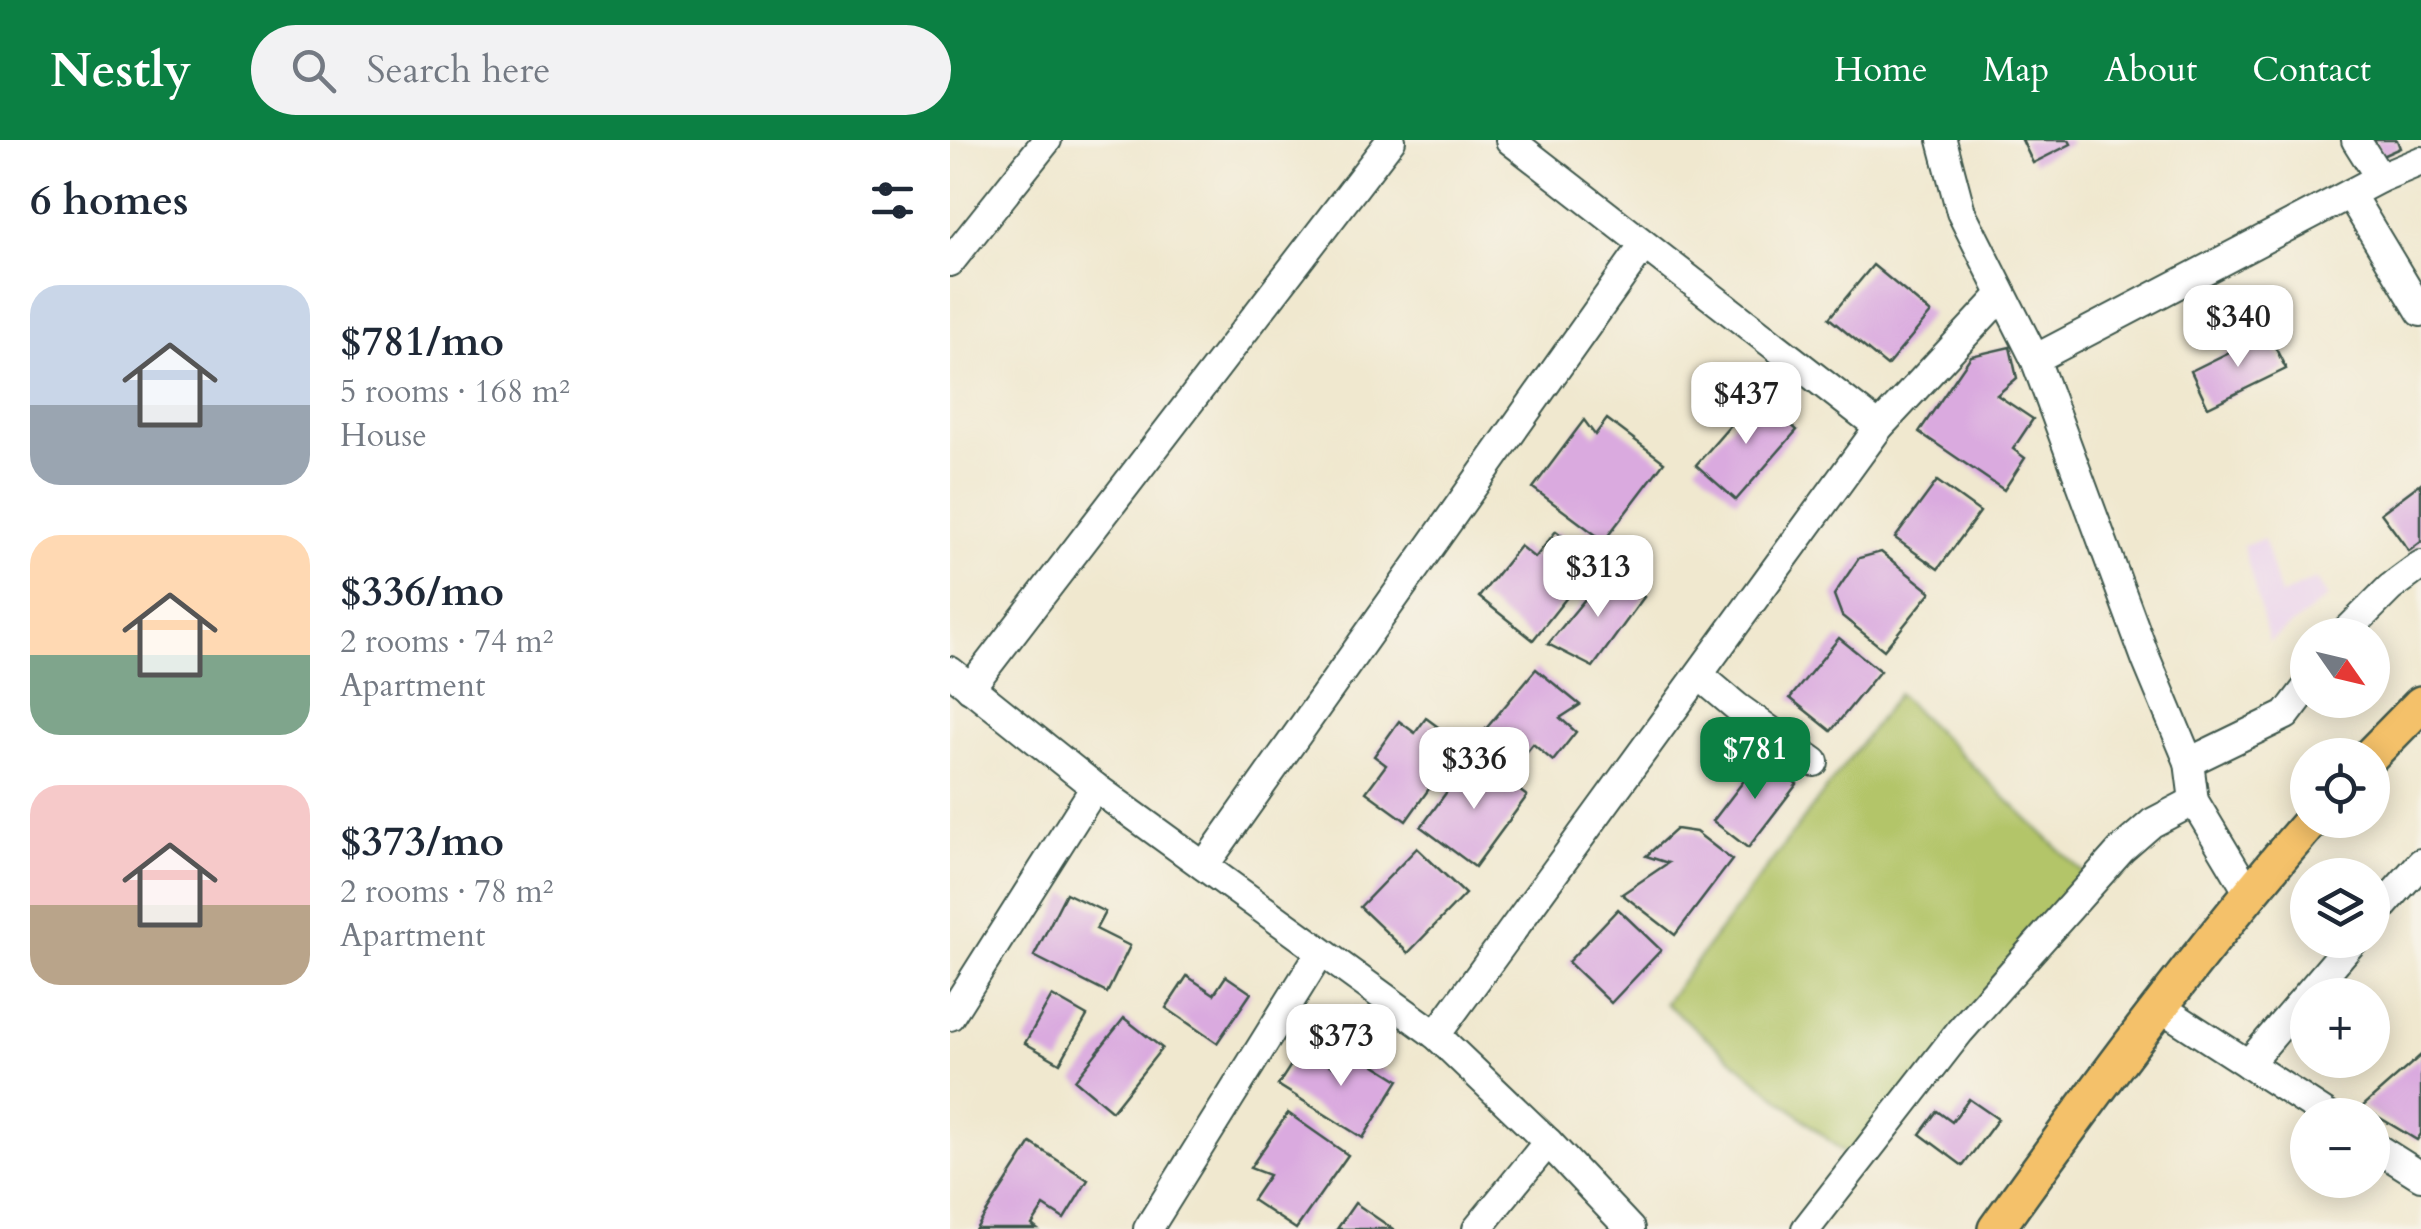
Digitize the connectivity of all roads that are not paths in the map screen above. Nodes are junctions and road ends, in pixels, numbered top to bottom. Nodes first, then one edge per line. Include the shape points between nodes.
1 (1047, 140) edge
2 (1391, 140) edge
3 (1510, 140) edge
4 (1942, 140) edge
5 (2356, 140) edge
6 (2421, 162) edge
7 (2380, 178) junction
8 (2350, 194) junction
9 (1644, 245) junction
10 (950, 262) edge
11 (2001, 296) junction
12 (2418, 303) edge
13 (2035, 358) junction
14 (1879, 427) junction
15 (2421, 565) edge
16 (2360, 618) edge
17 (1699, 675) junction
18 (960, 680) edge
19 (2421, 704) edge
20 (2290, 710) edge
21 (2388, 738) edge
22 (1814, 762) dead end
23 (2189, 762) junction
24 (1095, 787) junction
25 (2194, 802) junction
26 (2296, 838) edge
27 (2421, 863) edge
28 (1204, 866) junction
29 (2249, 893) junction
30 (2390, 898) edge
31 (1320, 953) junction
32 (2339, 958) edge
33 (2160, 1008) junction
34 (950, 1016) edge
35 (1436, 1036) junction
36 (2248, 1064) junction
37 (2301, 1098) edge
38 (1548, 1142) junction
39 (2390, 1156) edge
40 (2421, 1176) edge
41 (1148, 1229) edge
42 (1477, 1229) edge
43 (1630, 1229) edge
44 (1806, 1229) edge
45 (1996, 1229) edge

1 - 10 street
2 - 18 street
3 - 9 street
4 - 11 street via 1961,212
5 - 7 street
6 - 7 street
7 - 8 street
8 - 12 street
8 - 13 street
9 - 14 street
9 - 28 street
11 - 13 street
11 - 14 street
13 - 23 street
14 - 17 street
15 - 16 street
17 - 22 street
17 - 35 street
18 - 24 street
19 - 21 main road
20 - 23 street
23 - 25 street
24 - 28 street
24 - 34 street
25 - 29 street
25 - 44 street via 2152,823 2121,850 1960,1031
26 - 29 main road
27 - 30 street
28 - 31 street
29 - 33 main road
31 - 35 street
31 - 41 street
32 - 36 street
33 - 36 street
33 - 45 main road
35 - 38 street
36 - 37 street
38 - 42 street
38 - 43 street
39 - 40 street

